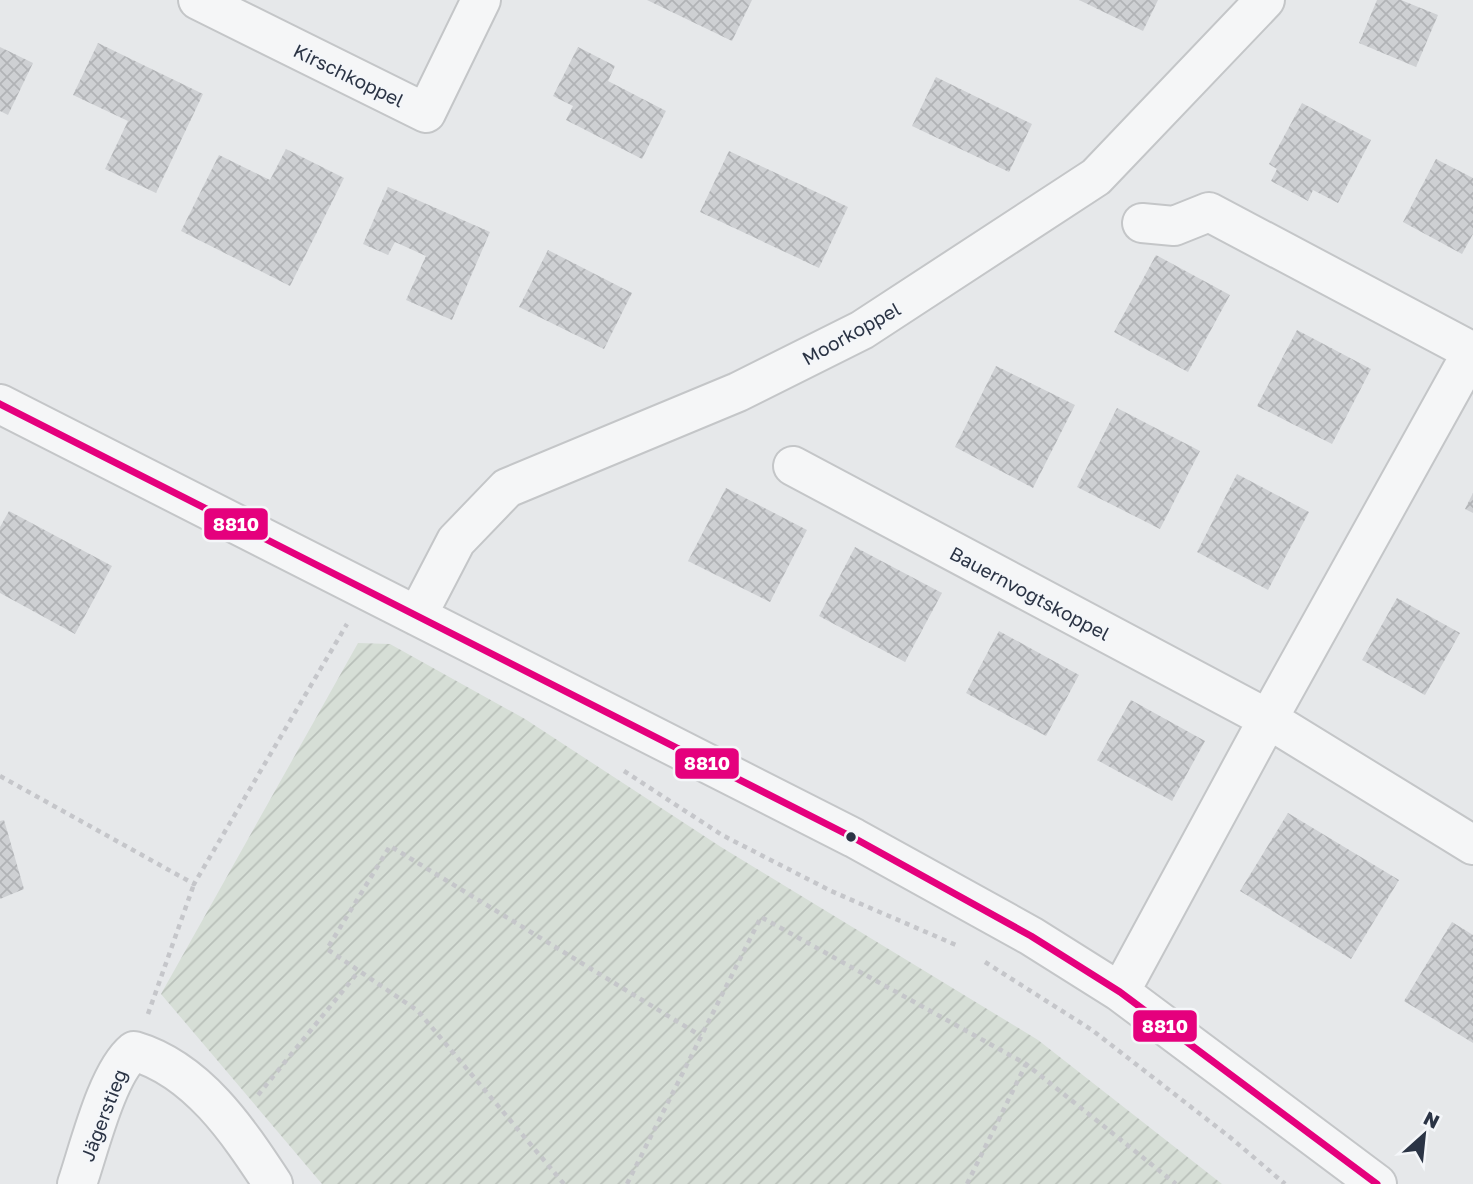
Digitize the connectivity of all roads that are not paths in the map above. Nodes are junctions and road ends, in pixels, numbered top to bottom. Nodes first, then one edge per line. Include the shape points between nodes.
1 (198, 0) edge
2 (481, 0) edge
3 (1265, 0) edge
4 (1143, 223) dead end
5 (1473, 352) edge
6 (0, 404) edge
7 (793, 466) dead end
8 (417, 616) junction
9 (1268, 719) junction
10 (1473, 845) edge
11 (1120, 992) junction
12 (77, 1184) edge
13 (273, 1184) edge
14 (1377, 1184) edge

1 - 2 street, Kirschkoppel via 426,113
3 - 8 street, Moorkoppel via 1097,177 862,330 738,392 507,488 456,541
4 - 5 street via 1174,226 1209,212
5 - 9 street
6 - 8 street
7 - 9 street, Bauernvogtskoppel
8 - 11 street via 854,838 1031,936
9 - 10 street, Bauernvogtskoppel
9 - 11 street
11 - 14 street
12 - 13 street, Jägerstieg via 112,1084 134,1051 184,1075 233,1126

